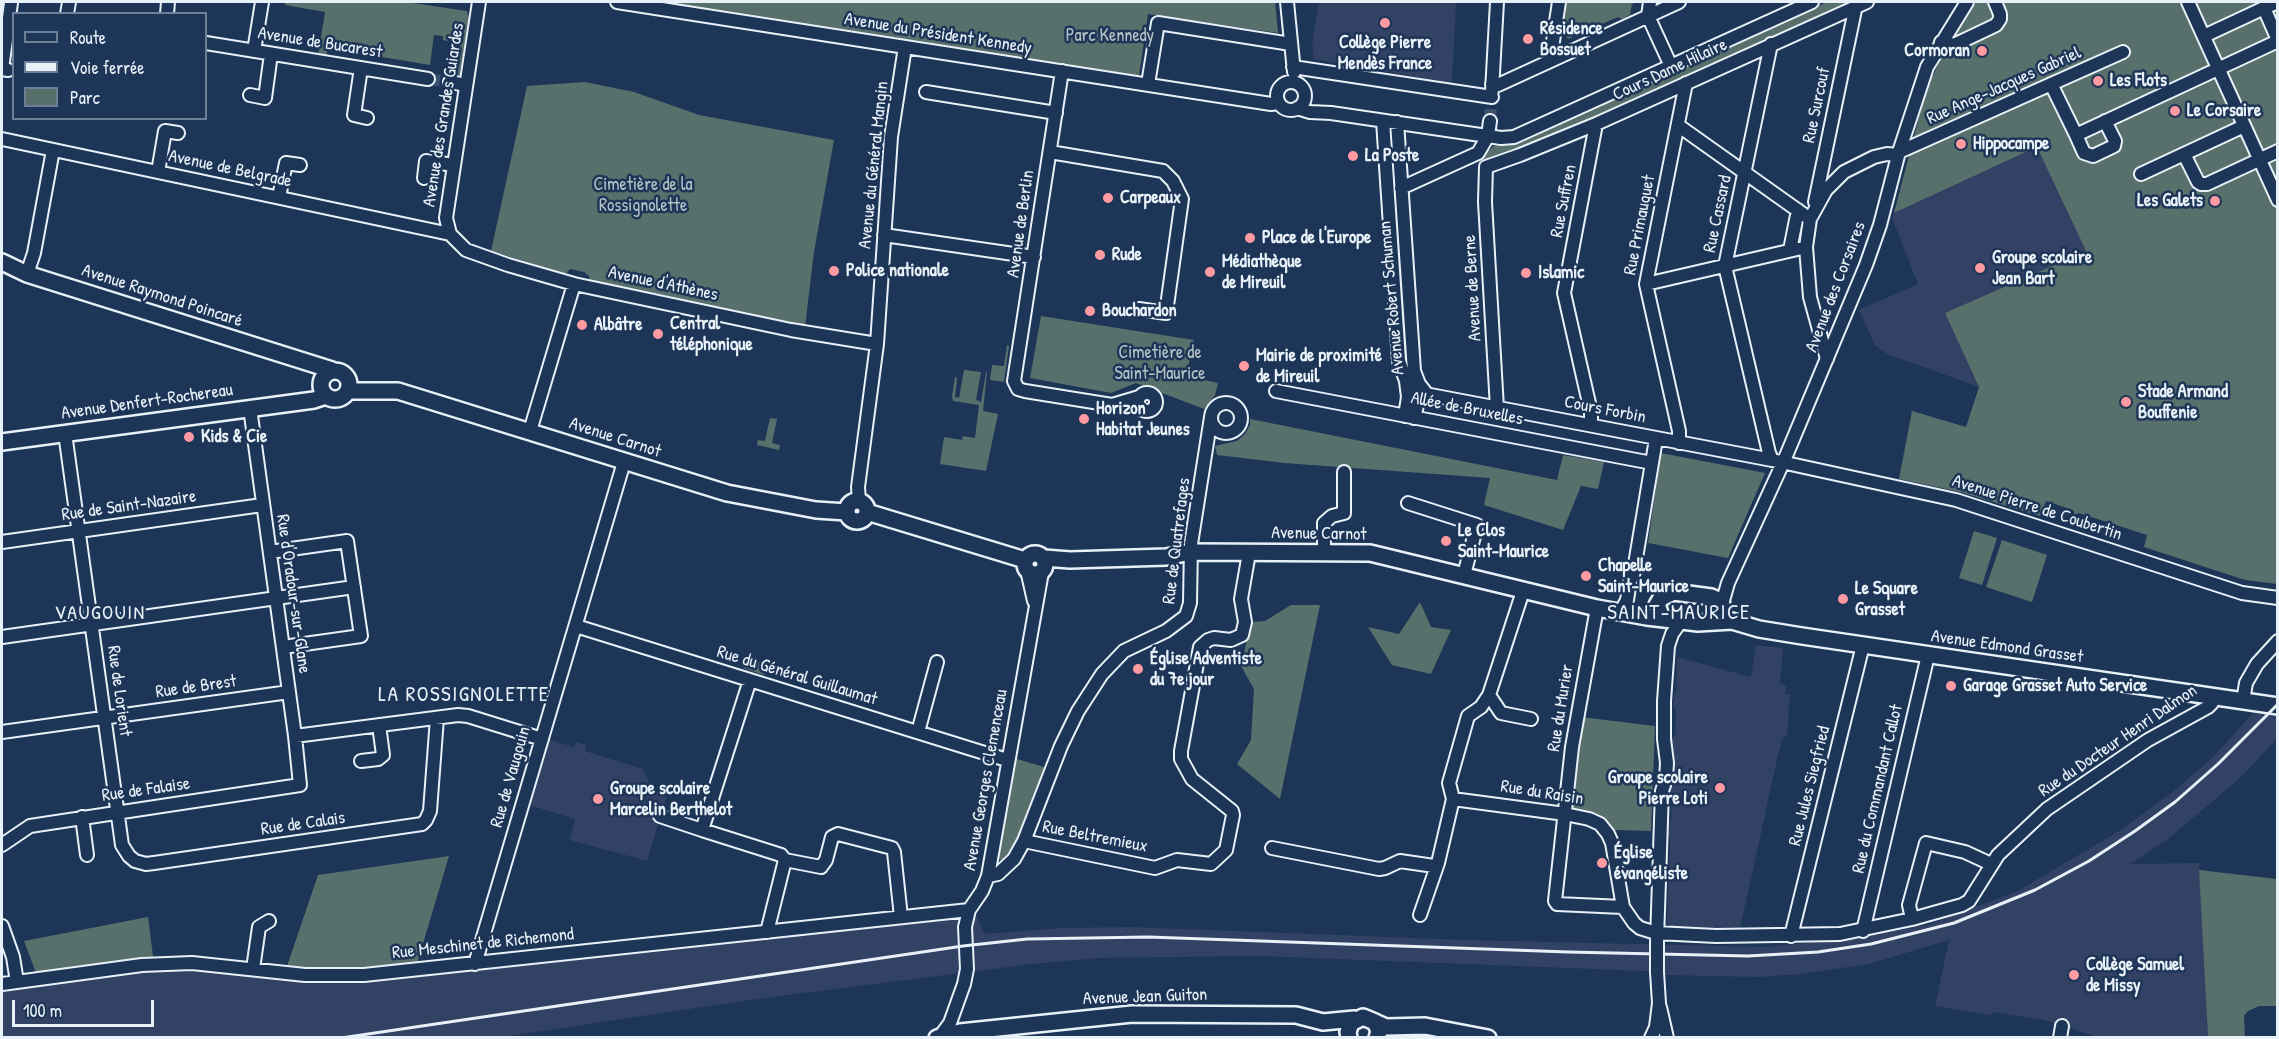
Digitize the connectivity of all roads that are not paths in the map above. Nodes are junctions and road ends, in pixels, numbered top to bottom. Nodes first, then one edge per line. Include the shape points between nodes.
1 (262, 2) edge
2 (479, 2) edge
3 (617, 2) edge
4 (1287, 2) edge
5 (1497, 2) edge
6 (1559, 2) edge
7 (1650, 2) edge
8 (1679, 2) edge
9 (1812, 2) edge
10 (1967, 2) edge
11 (1995, 2) edge
12 (2188, 2) edge
13 (2277, 2) edge
14 (1862, 3) edge
15 (2264, 8) junction
16 (12, 15) edge
17 (1648, 16) junction
18 (2204, 36) junction
19 (2277, 40) edge
20 (1941, 42) junction
21 (207, 44) edge
22 (1291, 44) junction
23 (1771, 44) junction
24 (905, 46) junction
25 (254, 51) junction
26 (2123, 52) dead end
27 (271, 54) junction
28 (1550, 62) junction
29 (1671, 66) junction
30 (1293, 67) junction
31 (361, 68) junction
32 (2218, 69) junction
33 (8, 70) dead end
34 (1062, 71) junction
35 (428, 79) tunnel mouth
36 (450, 82) tunnel mouth
37 (1292, 83) junction
38 (1686, 83) junction
39 (1149, 84) junction
40 (1492, 84) junction
41 (2051, 84) junction
42 (466, 85) junction
43 (926, 92) dead end
44 (250, 95) dead end
45 (1278, 98) junction
46 (1301, 103) junction
47 (1056, 113) junction
48 (367, 118) dead end
49 (1383, 121) junction
50 (2105, 121) junction
51 (1397, 122) junction
52 (1490, 122) tunnel mouth
53 (1596, 124) junction
54 (1679, 126) junction
55 (2244, 126) junction
56 (178, 133) dead end
57 (2076, 135) junction
58 (1488, 136) junction
59 (2, 139) edge
60 (53, 150) junction
61 (2277, 151) edge
62 (1050, 152) junction
63 (1899, 154) junction
64 (2184, 154) junction
65 (2259, 160) junction
66 (300, 165) dead end
67 (454, 165) junction
68 (1486, 167) joint
69 (1745, 171) junction
70 (158, 172) junction
71 (2141, 174) dead end
72 (1821, 176) junction
73 (424, 178) dead end
74 (1834, 181) junction
75 (1401, 188) junction
76 (279, 197) junction
77 (2277, 200) edge
78 (1798, 210) junction
79 (1812, 215) junction
80 (450, 234) junction
81 (884, 235) junction
82 (1806, 247) junction
83 (1790, 250) junction
84 (1034, 257) junction
85 (2, 262) edge
86 (1725, 266) junction
87 (27, 274) junction
88 (574, 284) junction
89 (1646, 284) junction
90 (1138, 309) dead end
91 (1817, 328) junction
92 (1839, 329) junction
93 (878, 344) junction
94 (1827, 359) junction
95 (1406, 381) junction
96 (325, 383) junction
97 (348, 386) junction
98 (1276, 391) dead end
99 (1424, 394) junction
100 (1139, 397) dead end
101 (250, 408) junction
102 (1497, 408) junction
103 (1211, 417) dead end
104 (1410, 417) junction
105 (1591, 425) junction
106 (530, 431) junction
107 (65, 433) junction
108 (1656, 439) junction
109 (2, 442) edge
110 (1679, 443) junction
111 (624, 462) junction
112 (1778, 462) junction
113 (1652, 463) junction
114 (1344, 471) dead end
115 (1408, 503) dead end
116 (262, 505) junction
117 (863, 506) junction
118 (79, 531) junction
119 (2, 542) edge
120 (270, 552) junction
121 (1191, 552) junction
122 (1324, 552) junction
123 (1249, 553) junction
124 (1037, 566) junction
125 (1464, 575) junction
126 (354, 587) junction
127 (1523, 591) junction
128 (276, 598) junction
129 (2277, 598) edge
130 (1597, 608) junction
131 (1721, 611) junction
132 (1627, 612) junction
133 (1660, 612) junction
134 (1682, 621) junction
135 (91, 624) junction
136 (576, 626) junction
137 (2, 637) edge
138 (2277, 641) edge
139 (1863, 645) junction
140 (1668, 646) junction
141 (283, 647) junction
142 (1928, 655) junction
143 (937, 662) dead end
144 (750, 680) junction
145 (289, 692) junction
146 (1489, 695) junction
147 (2212, 698) junction
148 (2243, 701) junction
149 (2277, 706) edge
150 (104, 718) junction
151 (436, 718) junction
152 (1530, 719) dead end
153 (379, 725) junction
154 (2, 732) edge
155 (918, 732) junction
156 (295, 736) junction
157 (542, 739) junction
158 (1007, 760) junction
159 (361, 761) dead end
160 (300, 785) joint
161 (1453, 799) junction
162 (117, 812) junction
163 (1565, 814) junction
164 (660, 816) dead end
165 (82, 817) junction
166 (702, 830) junction
167 (1024, 841) junction
168 (2, 845) edge
169 (1272, 848) dead end
170 (87, 855) dead end
171 (785, 860) junction
172 (1438, 864) junction
173 (1991, 864) junction
174 (988, 876) junction
175 (1623, 907) junction
176 (969, 910) junction
177 (1420, 915) dead end
178 (901, 917) junction
179 (1912, 919) junction
180 (268, 921) dead end
181 (2, 926) edge
182 (1863, 931) junction
183 (767, 932) junction
184 (1791, 936) junction
185 (1657, 937) junction
186 (475, 964) junction
187 (253, 969) junction
188 (17, 982) junction
189 (2, 984) edge
190 (1659, 1003) junction
191 (1375, 1022) junction
192 (948, 1033) edge
193 (1350, 1033) edge
194 (1480, 1036) edge
195 (999, 1038) edge
196 (1377, 1038) edge
197 (1387, 1038) edge
198 (1651, 1038) edge
199 (1668, 1038) edge

1 - 25 street
2 - 42 street, Avenue des Grandes Guiardes
3 - 24 street, Avenue du Président Kennedy
4 - 22 street
5 - 40 street
6 - 28 street
7 - 17 street
8 - 17 street
9 - 29 street, Cours Dame Hilaire
10 - 20 street, Avenue des Corsaires
11 - 20 street via 2000,14 1996,25 1956,44
12 - 18 street
13 - 15 street
14 - 23 street, Cours Dame Hilaire
14 - 72 street, Rue Surcouf
15 - 18 street
15 - 19 street
16 - 33 street via 2,69
17 - 28 street
17 - 29 street
18 - 32 street
19 - 32 street
20 - 63 street, Avenue des Corsaires via 1924,75
21 - 25 street, Avenue de Bucarest
22 - 30 street
22 - 39 street via 1158,23
23 - 38 street, Cours Dame Hilaire
23 - 69 street, Rue Cassard
24 - 34 street, Avenue du Président Kennedy
24 - 81 street, Avenue du Général Mangin via 891,137
25 - 27 street, Avenue de Bucarest
26 - 41 street, Rue Ange-Jacques Gabriel
27 - 31 street, Avenue de Bucarest
27 - 44 street via 265,98
28 - 40 street via 1498,85
29 - 58 street, Cours Dame Hilaire via 1514,137
30 - 37 street
30 - 40 street via 1491,100
31 - 35 street, Avenue de Bucarest
31 - 48 street via 354,115
32 - 50 street
32 - 55 street
34 - 39 street, Avenue du Président Kennedy
34 - 47 street, Avenue de Berlin
36 - 42 street
37 - 45 street via 1281,86
37 - 46 street via 1303,90
38 - 53 street, Cours Dame Hilaire
38 - 54 street, Rue Primauguet
39 - 45 street, Avenue du Président Kennedy via 1254,101
41 - 57 street
41 - 63 street, Rue Ange-Jacques Gabriel
42 - 67 street, Avenue des Grandes Guiardes
43 - 47 street
45 - 46 street via 1288,109
46 - 49 street via 1310,112
47 - 62 street, Avenue de Berlin
49 - 51 street
49 - 95 street, Avenue Robert Schuman via 1399,361
50 - 57 street
50 - 57 street via 2114,146 2093,156 2084,153
51 - 58 street
51 - 75 street, Avenue Robert Schuman
52 - 58 street
53 - 68 street, Cours Dame Hilaire
53 - 105 street, Rue Suffren via 1564,293
54 - 69 street
54 - 89 street, Rue Primauguet
55 - 64 street
55 - 65 street
56 - 70 street via 165,131
58 - 75 street via 1472,156
59 - 60 street, Avenue de Belgrade
60 - 70 street, Avenue de Belgrade
60 - 87 street
61 - 65 street
62 - 84 street, Avenue de Berlin
62 - 90 street via 1163,171 1173,181 1182,199 1166,313
63 - 74 street, Rue Ange-Jacques Gabriel via 1864,161
63 - 92 street, Avenue des Corsaires via 1880,225
64 - 65 street via 2201,184
64 - 71 street
65 - 77 street
66 - 76 street via 286,163
67 - 73 street via 426,161
67 - 80 street, Avenue des Grandes Guiardes via 446,218
68 - 102 street, Avenue de Berne
69 - 78 street
69 - 86 street, Rue Cassard
70 - 76 street, Avenue de Belgrade
72 - 74 street
72 - 79 street, Rue Surcouf
74 - 79 street
75 - 99 street, Avenue Robert Schuman via 1414,371
76 - 80 street, Avenue de Belgrade
78 - 79 street
78 - 83 street
79 - 82 street, Rue Surcouf
80 - 88 street, Avenue d'Athènes via 477,255
81 - 84 street
81 - 93 street, Avenue du Général Mangin
82 - 83 street
82 - 91 street, Rue Surcouf
83 - 86 street
84 - 100 street, Avenue de Berlin via 1014,381 1018,389 1112,405
85 - 87 main road, Avenue Raymond Poincaré
86 - 89 street
86 - 112 street, Rue Cassard via 1768,453
87 - 96 main road, Avenue Raymond Poincaré via 311,364
88 - 93 street, Avenue d'Athènes via 791,330
88 - 106 street
89 - 110 street, Rue Primauguet
91 - 92 street
91 - 94 street, Rue Surcouf
92 - 94 street, Avenue des Corsaires
93 - 117 street, Avenue du Général Mangin via 858,487
94 - 112 street, Avenue des Corsaires
95 - 99 street, Avenue Robert Schuman
95 - 104 street
96 - 97 main road, Avenue Carnot via 341,371
96 - 97 main road, Avenue Denfert-Rochereau via 337,399
96 - 101 main road, Avenue Denfert-Rochereau via 318,399
97 - 106 main road, Avenue Carnot via 398,391
98 - 104 street, Allée de Bruxelles
99 - 102 street, Cours Forbin
99 - 104 street
101 - 107 main road, Avenue Denfert-Rochereau
101 - 116 street, Rue d'Oradour-sur-Glane
102 - 105 street, Cours Forbin
103 - 121 street, Rue de Quatrefages
104 - 113 street, Allée de Bruxelles
105 - 108 street, Cours Forbin
106 - 111 main road, Avenue Carnot
107 - 109 main road, Avenue Denfert-Rochereau
107 - 118 street, Rue de Lorient
108 - 110 street, Cours Forbin
108 - 113 street
110 - 112 street, Cours Forbin
111 - 117 main road, Avenue Carnot via 727,493 816,510 847,513 850,504
111 - 136 street, Rue de Vaugouin
112 - 129 street, Avenue Pierre de Coubertin via 1970,503 2242,593
112 - 131 street, Avenue des Corsaires via 1728,583
113 - 132 street
114 - 122 street via 1344,513 1324,523
115 - 125 street via 1477,525
116 - 118 street, Rue de Saint-Nazaire
116 - 120 street, Rue d'Oradour-sur-Glane
117 - 124 main road, Avenue Carnot
118 - 119 street, Rue de Saint-Nazaire
118 - 135 street, Rue de Lorient
120 - 126 street via 347,541
120 - 128 street, Rue d'Oradour-sur-Glane
121 - 123 main road, Avenue Carnot
121 - 124 main road, Avenue Carnot
121 - 167 street, Rue de Quatrefages via 1186,616 1166,631 1124,651 1102,674 1061,746
122 - 123 main road, Avenue Carnot
122 - 125 main road, Avenue Carnot via 1370,554
123 - 167 street, Rue Beltremieux via 1241,599 1245,622 1242,635 1232,640 1214,638 1200,647 1181,751 1192,779 1232,811 1226,849 1211,864 1177,860 1155,868
124 - 158 street, Avenue Georges Clemenceau via 1035,608
125 - 127 main road, Avenue Carnot
126 - 128 street
126 - 141 street via 361,636
127 - 130 main road, Avenue Carnot
127 - 146 street
128 - 135 street
128 - 141 street, Rue d'Oradour-sur-Glane
130 - 132 main road, Avenue Carnot
130 - 163 street, Rue du Murier via 1572,747
131 - 133 main road, Avenue Edmond Grasset via 1674,592 1661,598
131 - 134 main road, Avenue Edmond Grasset
131 - 139 main road, Avenue Edmond Grasset via 1759,629
132 - 133 main road, Avenue Carnot
133 - 134 main road, Avenue Edmond Grasset
133 - 140 street
134 - 140 street
135 - 137 street
135 - 150 street, Rue de Lorient
136 - 144 street, Rue du Général Guillaumat
136 - 157 street, Rue de Vaugouin
138 - 148 street via 2246,683
139 - 142 main road, Avenue Edmond Grasset
139 - 184 street, Rue Jules Siegfried
140 - 185 street via 1664,739 1667,763 1662,791
141 - 145 street, Rue d'Oradour-sur-Glane
142 - 147 main road, Avenue Edmond Grasset
142 - 182 street, Rue du Commandant Callot
143 - 155 street
144 - 155 street, Rue du Général Guillaumat
144 - 166 street
145 - 150 street, Rue de Brest
145 - 156 street, Rue d'Oradour-sur-Glane
146 - 152 street via 1501,713
146 - 161 street via 1468,716 1449,783
147 - 148 main road, Avenue Edmond Grasset
147 - 173 street, Rue du Docteur Henri Dalmon via 2208,707 2148,740 2047,809
148 - 149 main road, Avenue Edmond Grasset
150 - 154 street, Rue de Brest
150 - 162 street, Rue de Lorient
151 - 153 street
151 - 157 street via 468,716
151 - 162 street, Rue de Calais via 430,811 426,820 417,825 146,864 135,861 124,849
153 - 156 street
153 - 159 street via 383,755
155 - 158 street, Rue du Général Guillaumat
156 - 160 street, Rue d'Oradour-sur-Glane
157 - 186 street, Rue de Vaugouin
158 - 174 street, Avenue Georges Clemenceau
160 - 162 street, Rue de Falaise
161 - 163 street, Rue du Raisin
161 - 172 street
162 - 165 street, Rue de Falaise
163 - 175 street, Rue du Raisin via 1596,821 1608,834
163 - 175 street, Rue du Murier via 1555,901
164 - 166 street
165 - 168 street, Rue de Falaise via 30,826
165 - 170 street
166 - 171 street via 781,855
167 - 174 street, Rue de Quatrefages via 1007,867
169 - 172 street via 1379,869 1400,861
171 - 178 street via 821,867 832,837 837,834 888,846 894,852
171 - 183 street
172 - 177 street
173 - 179 street, Rue du Docteur Henri Dalmon via 1969,901
173 - 179 street via 1965,852 1926,843 1909,905
174 - 176 street, Avenue Georges Clemenceau
175 - 185 street via 1634,923
176 - 178 street, Rue Meschinet de Richemond
176 - 192 street, Avenue Georges Clemenceau via 965,927 966,975
178 - 183 street, Rue Meschinet de Richemond
179 - 182 street, Rue du Docteur Henri Dalmon
180 - 187 street via 259,927
181 - 188 street
182 - 184 street, Rue du Docteur Henri Dalmon
183 - 186 street, Rue Meschinet de Richemond
184 - 185 street, Rue du Docteur Henri Dalmon
185 - 190 street, bridge
186 - 187 street, Rue Meschinet de Richemond via 364,975 305,975
187 - 188 street, Rue Meschinet de Richemond via 192,963 142,965
188 - 189 street, Rue Meschinet de Richemond
190 - 198 street
190 - 199 street
191 - 193 main road via 1363,1017
191 - 194 main road via 1386,1027 1425,1026
191 - 196 main road
192 - 193 main road, Avenue Jean Guiton via 1132,1014 1296,1015
193 - 195 main road, Avenue Jean Guiton via 1266,1023 1152,1022
194 - 197 main road

